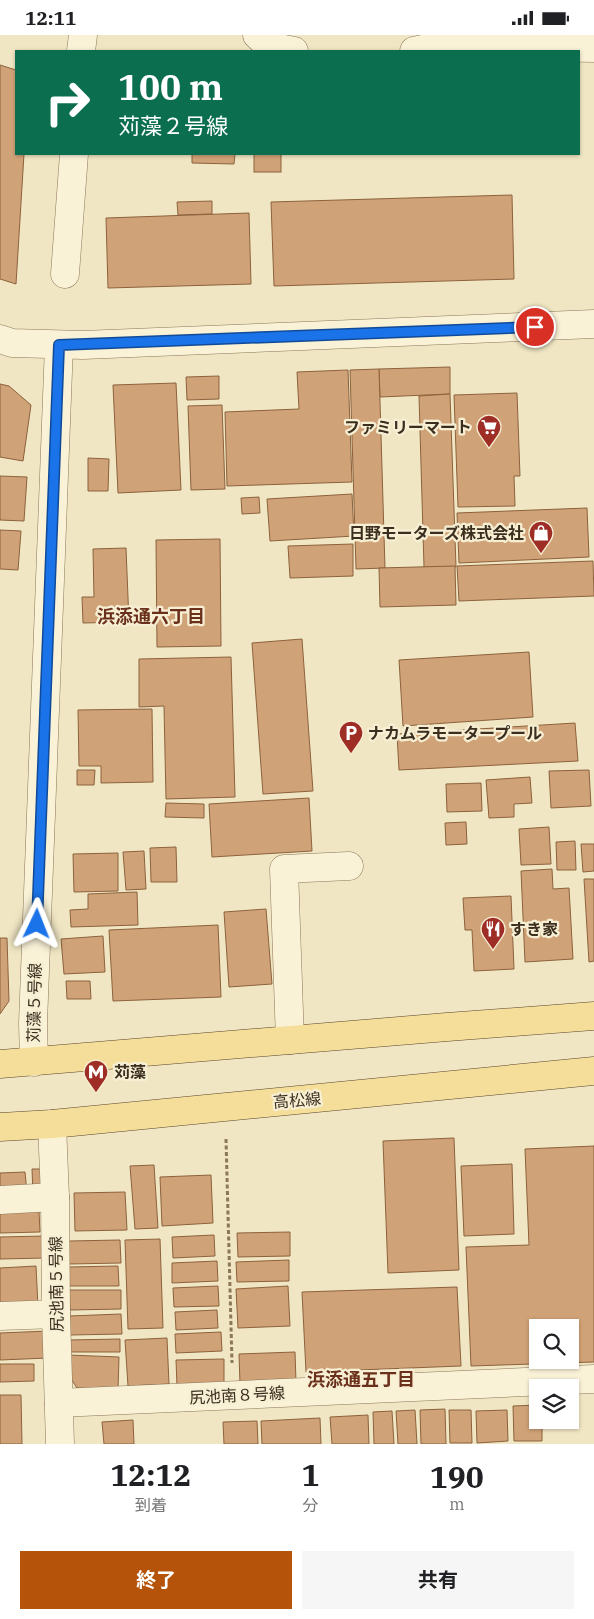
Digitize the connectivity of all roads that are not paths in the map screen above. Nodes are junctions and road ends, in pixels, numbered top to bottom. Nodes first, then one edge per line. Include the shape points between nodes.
1 (82, 35) edge
2 (257, 35) edge
3 (594, 48) edge
4 (81, 50) edge
5 (289, 50) edge
6 (418, 50) edge
7 (74, 155) edge
8 (65, 273) dead end
9 (594, 324) edge
10 (0, 339) edge
11 (59, 345) junction
12 (349, 866) dead end
13 (594, 1017) edge
14 (290, 1040) junction
15 (34, 1062) junction
16 (0, 1064) edge
17 (594, 1071) edge
18 (52, 1124) junction
19 (0, 1127) edge
20 (55, 1197) junction
21 (0, 1200) edge
22 (56, 1314) junction
23 (0, 1316) edge
24 (594, 1379) edge
25 (59, 1403) junction
26 (60, 1444) edge

1 - 4 street
2 - 5 street via 269,46
3 - 6 street via 441,45
7 - 8 street
9 - 11 street
10 - 11 street via 12,343
11 - 15 street, 苅藻５号線
12 - 14 street via 284,869
13 - 14 main road
14 - 15 main road
15 - 16 main road
17 - 18 main road, 高松線
18 - 19 main road, 高松線
18 - 20 street, 尻池南５号線
20 - 21 street
20 - 22 street, 尻池南５号線
22 - 23 street
22 - 25 street, 尻池南５号線
24 - 25 street, 尻池南８号線
25 - 26 street, 尻池南５号線

